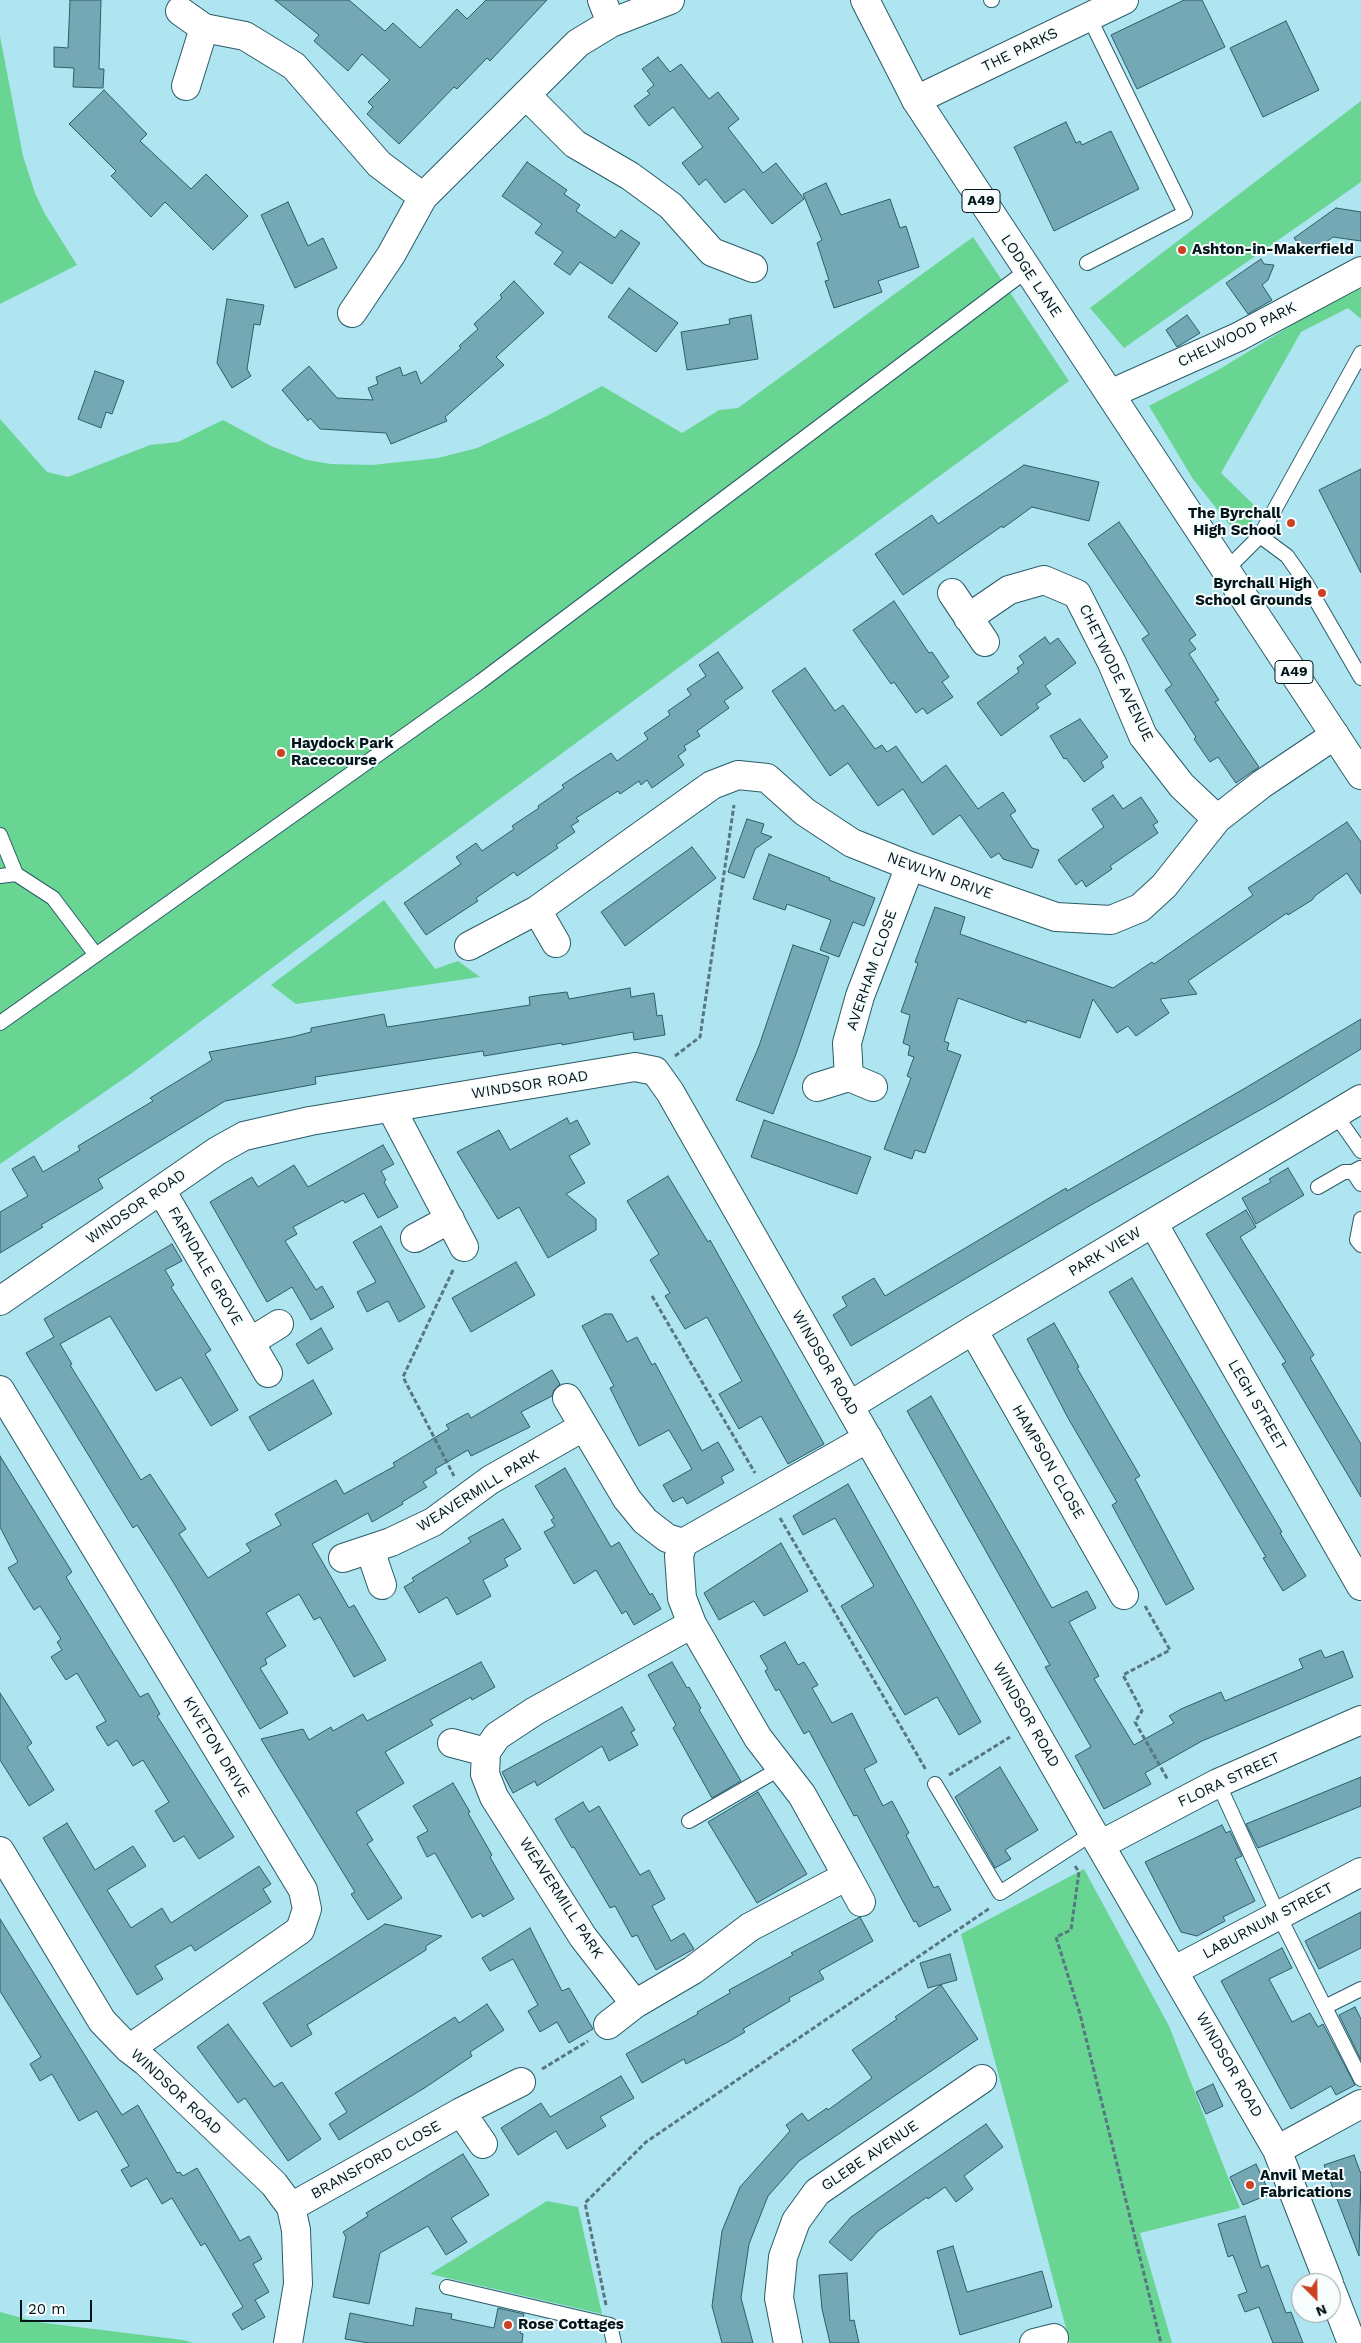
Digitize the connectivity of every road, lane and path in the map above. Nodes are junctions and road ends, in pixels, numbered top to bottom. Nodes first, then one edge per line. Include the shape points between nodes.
1 (670, 0) edge
2 (865, 0) edge
3 (1124, 0) edge
4 (180, 11) dead end
5 (607, 11) edge
6 (1089, 17) junction
7 (204, 28) junction
8 (186, 86) dead end
9 (526, 95) junction
10 (916, 100) junction
11 (423, 197) junction
12 (1087, 262) dead end
13 (754, 268) dead end
14 (1026, 270) junction
15 (1361, 271) edge
16 (352, 313) dead end
17 (1361, 353) edge
18 (1110, 394) junction
19 (1260, 536) junction
20 (1227, 568) junction
21 (952, 593) dead end
22 (968, 618) junction
23 (984, 642) dead end
24 (1361, 678) edge
25 (1335, 735) junction
26 (738, 775) junction
27 (1361, 775) edge
28 (1217, 819) junction
29 (0, 835) edge
30 (910, 866) junction
31 (16, 874) junction
32 (0, 876) edge
33 (537, 910) junction
34 (556, 943) dead end
35 (469, 946) dead end
36 (96, 955) junction
37 (0, 1023) edge
38 (655, 1071) junction
39 (817, 1088) dead end
40 (1361, 1099) edge
41 (391, 1108) junction
42 (1335, 1114) junction
43 (1361, 1151) edge
44 (1358, 1175) edge
45 (1318, 1187) dead end
46 (161, 1190) junction
47 (450, 1219) junction
48 (1361, 1219) edge
49 (1154, 1223) junction
50 (415, 1238) dead end
51 (1361, 1245) edge
52 (464, 1247) joint
53 (652, 1296) dead end
54 (0, 1301) edge
55 (279, 1324) dead end
56 (973, 1330) junction
57 (250, 1342) junction
58 (268, 1373) dead end
59 (0, 1390) edge
60 (567, 1398) dead end
61 (849, 1406) junction
62 (583, 1427) junction
63 (868, 1438) junction
64 (768, 1496) junction
65 (465, 1499) junction
66 (683, 1544) junction
67 (370, 1550) junction
68 (343, 1558) dead end
69 (382, 1585) dead end
70 (1361, 1586) edge
71 (1124, 1595) joint
72 (692, 1624) junction
73 (1361, 1720) edge
74 (1031, 1723) junction
75 (452, 1743) dead end
76 (486, 1752) junction
77 (781, 1768) junction
78 (1218, 1783) junction
79 (935, 1784) junction
80 (1181, 1802) junction
81 (689, 1821) dead end
82 (1097, 1839) junction
83 (1068, 1850) junction
84 (0, 1851) edge
85 (1361, 1872) edge
86 (847, 1876) junction
87 (1000, 1893) junction
88 (861, 1902) dead end
89 (1278, 1914) junction
90 (1174, 1970) junction
91 (1361, 1989) edge
92 (635, 2004) junction
93 (1325, 2007) junction
94 (608, 2025) joint
95 (129, 2049) junction
96 (982, 2079) dead end
97 (1361, 2079) edge
98 (521, 2082) joint
99 (1361, 2104) edge
100 (461, 2112) junction
101 (483, 2144) dead end
102 (1277, 2150) junction
103 (290, 2206) junction
104 (1325, 2273) edge
105 (447, 2287) dead end
106 (1341, 2315) edge
107 (610, 2325) junction
108 (288, 2343) edge
109 (614, 2343) edge
110 (788, 2343) edge
111 (1161, 2343) edge
112 (1352, 2343) edge

1 - 5 street
2 - 10 street, LODGE LANE / A49
3 - 6 street, THE PARKS
4 - 7 street
5 - 9 street
6 - 10 street, THE PARKS
6 - 12 lane via 1185,213
7 - 8 street
7 - 11 street via 245,36 294,66 379,164
9 - 11 street
9 - 13 street via 575,144 630,176 671,206 712,252
10 - 14 street, LODGE LANE / A49
11 - 16 street via 391,255
14 - 18 street, LODGE LANE / A49
14 - 36 lane via 480,682
15 - 18 street, CHELWOOD PARK via 1238,338
17 - 19 lane
18 - 20 street, A49
19 - 20 lane
19 - 24 lane via 1287,556
20 - 25 street, A49
21 - 22 street
22 - 23 street
22 - 28 street, CHETWODE AVENUE via 1009,590 1044,580 1077,594 1112,663 1143,736 1182,786
25 - 27 street, A49
25 - 28 street, NEWLYN DRIVE
26 - 30 street, NEWLYN DRIVE via 767,778 805,812 852,842
26 - 33 street, NEWLYN DRIVE via 712,785
26 - 38 path via 700,1037
28 - 30 street, NEWLYN DRIVE via 1164,886 1140,908 1112,920 1056,917
29 - 31 lane
30 - 39 street, AVERHAM CLOSE via 860,996 848,1043 861,1082
31 - 32 lane
31 - 36 lane via 53,898
33 - 34 street
33 - 35 street, NEWLYN DRIVE
36 - 37 lane
38 - 41 street, WINDSOR ROAD via 635,1067
38 - 61 street, WINDSOR ROAD
40 - 42 street, PARK VIEW
41 - 46 street, WINDSOR ROAD via 244,1136 216,1151
41 - 47 street
42 - 43 lane
42 - 49 street, PARK VIEW
44 - 45 lane via 1344,1172
46 - 54 street, WINDSOR ROAD
46 - 57 street, FARNDALE GROVE
47 - 50 street
47 - 52 street
48 - 51 lane via 1357,1240
49 - 56 street, PARK VIEW
49 - 70 street, LEGH STREET
52 - 65 path via 403,1377
53 - 64 path
55 - 57 street, FARNDALE GROVE
56 - 61 street, PARK VIEW
56 - 71 street, HAMPSON CLOSE
57 - 58 street, FARNDALE GROVE
59 - 95 street, KIVETON DRIVE via 302,1890 307,1909 300,1930
60 - 62 street
61 - 63 street, WINDSOR ROAD
62 - 65 street, WEAVERMILL PARK via 490,1480
62 - 66 street via 627,1499 645,1521 667,1538
63 - 64 street
63 - 74 street, WINDSOR ROAD
64 - 66 street
64 - 79 path
65 - 67 street, WEAVERMILL PARK via 433,1522
66 - 72 street via 679,1556 682,1598
67 - 68 street, WEAVERMILL PARK
67 - 69 street
71 - 80 path via 1146,1606 1170,1650 1123,1675 1142,1711 1135,1722
72 - 76 street via 535,1711 497,1736
72 - 77 street via 758,1738
73 - 78 street, FLORA STREET
74 - 79 path
74 - 82 street, WINDSOR ROAD
75 - 76 street
76 - 92 street, WEAVERMILL PARK via 485,1774 494,1797 583,1938
77 - 81 lane
77 - 86 street via 802,1795
78 - 80 street, FLORA STREET
78 - 89 lane
79 - 87 lane
80 - 82 street, FLORA STREET
82 - 83 lane
82 - 90 street, WINDSOR ROAD
83 - 87 lane
83 - 111 path via 1079,1872 1071,1930 1056,1937 1080,2014
84 - 95 street, WINDSOR ROAD via 102,2020
85 - 89 street, LABURNUM STREET
86 - 88 street
86 - 92 street via 750,1927 693,1970
87 - 107 path via 988,1912 646,2142 585,2203
89 - 90 street, LABURNUM STREET
89 - 93 lane
90 - 102 street, WINDSOR ROAD
91 - 93 lane
92 - 94 street
93 - 97 lane
94 - 98 path
95 - 103 street, WINDSOR ROAD via 274,2184
96 - 110 street, GLEBE AVENUE via 817,2192 796,2221 783,2257 779,2298
98 - 100 street, BRANSFORD CLOSE
99 - 102 street
100 - 101 street
100 - 103 street, BRANSFORD CLOSE
102 - 104 street, WINDSOR ROAD
103 - 108 street, WINDSOR ROAD via 296,2230 298,2284
105 - 107 lane
106 - 112 street
107 - 109 lane

